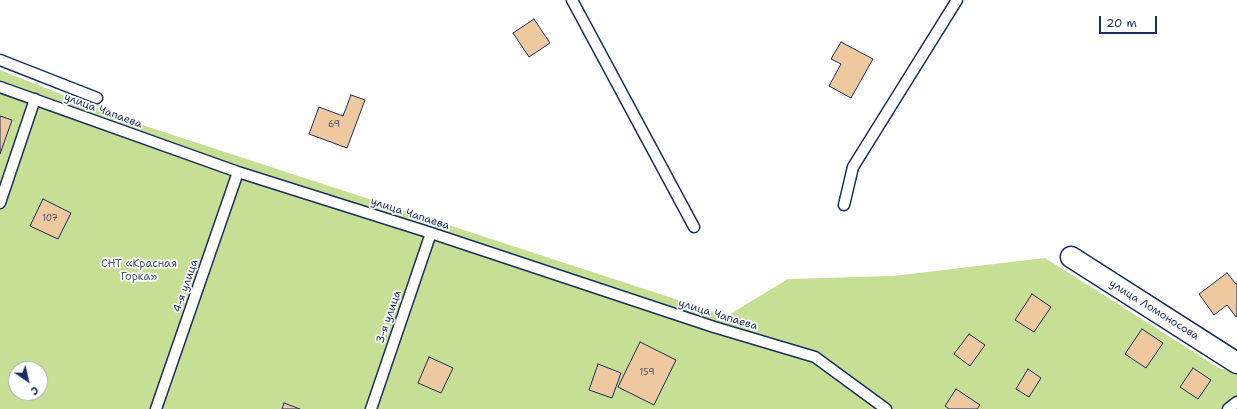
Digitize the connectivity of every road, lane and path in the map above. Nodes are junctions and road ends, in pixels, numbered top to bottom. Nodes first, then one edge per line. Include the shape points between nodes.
1 (572, 0) edge
2 (957, 0) edge
3 (0, 60) edge
4 (0, 87) edge
5 (97, 98) dead end
6 (35, 99) junction
7 (238, 172) junction
8 (0, 203) edge
9 (844, 205) dead end
10 (694, 228) dead end
11 (431, 233) junction
12 (1071, 257) dead end
13 (1237, 363) edge
14 (1237, 402) edge
15 (156, 409) edge
16 (371, 409) edge
17 (886, 409) edge
18 (1228, 409) edge

1 - 10 lane
2 - 9 lane via 853,167
3 - 5 lane
4 - 6 lane, улица Чапаева
6 - 7 lane, улица Чапаева
6 - 8 lane
7 - 11 lane, улица Чапаева
7 - 15 lane, 4-я улица
11 - 16 lane, 3-я улица
11 - 17 lane, улица Чапаева via 714,327 815,357
12 - 13 street, улица Ломоносова
14 - 18 lane

